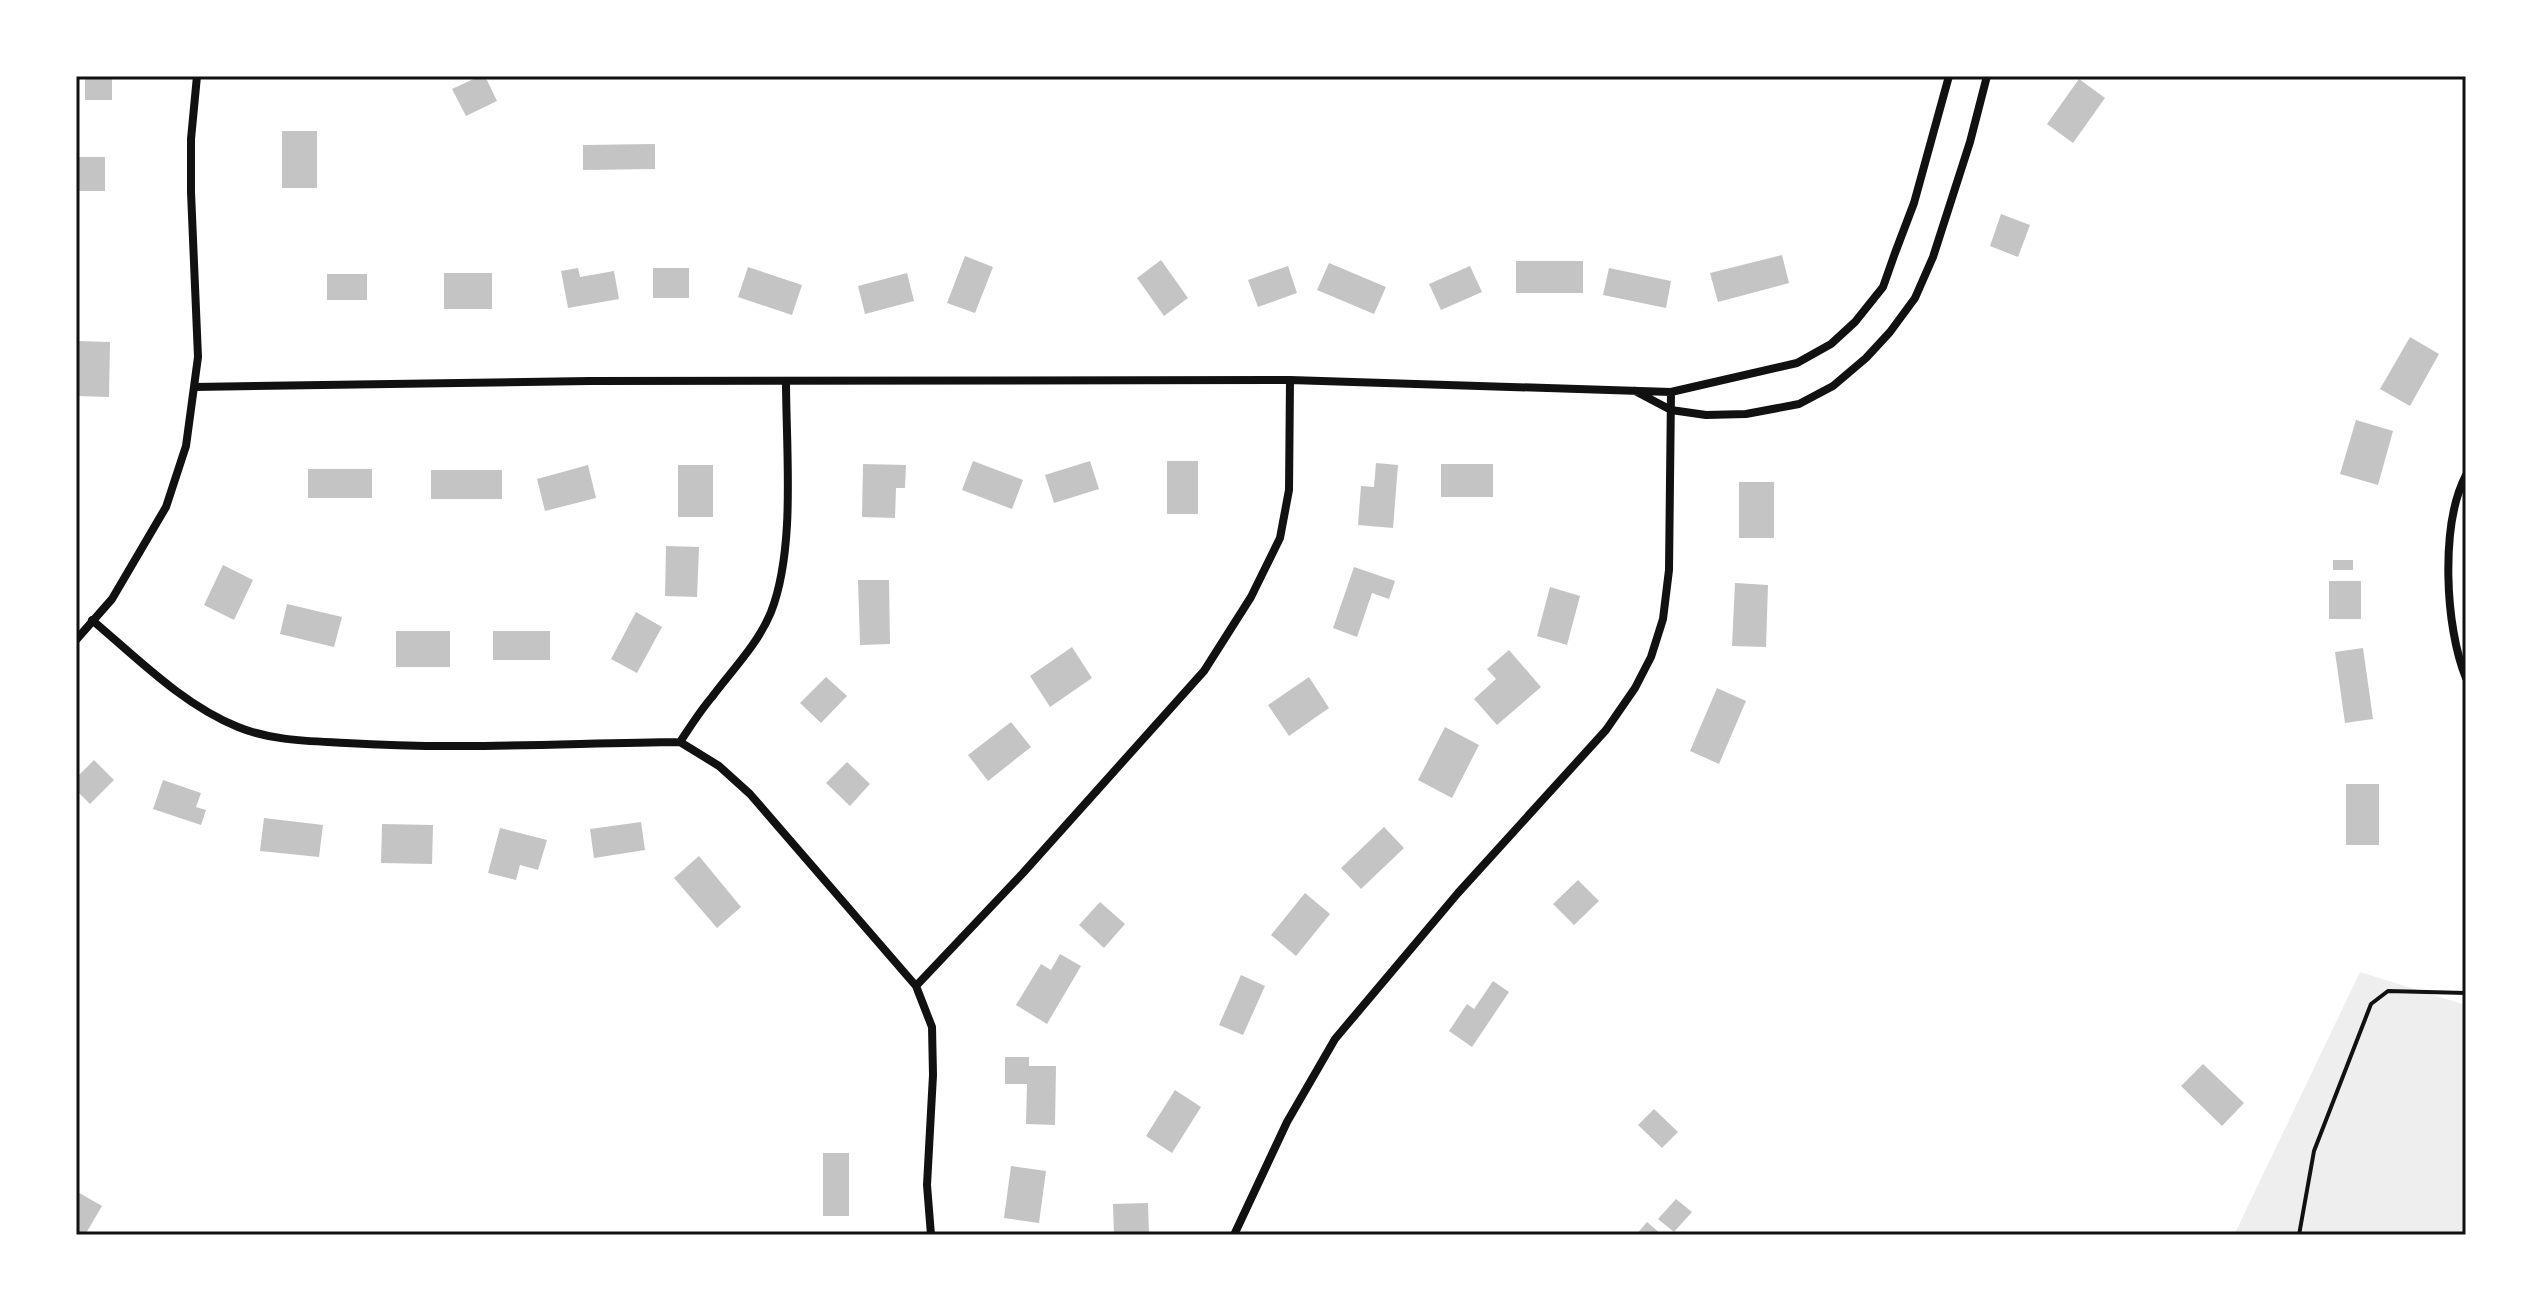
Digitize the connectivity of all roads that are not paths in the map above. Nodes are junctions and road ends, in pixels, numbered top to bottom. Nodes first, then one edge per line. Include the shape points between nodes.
1 (197, 76) edge
2 (1949, 76) edge
3 (1987, 76) edge
4 (1290, 380) junction
5 (786, 381) junction
6 (194, 387) junction
7 (1634, 390) junction
8 (1671, 392) junction
9 (1671, 410) junction
10 (2466, 475) edge
11 (92, 620) junction
12 (76, 640) edge
13 (2466, 678) edge
14 (680, 742) junction
15 (916, 986) junction
16 (931, 1235) edge
17 (1234, 1235) edge

1 - 6 street via 191,152 198,357
2 - 8 street via 1914,203 1883,287 1855,322 1831,344 1797,363
3 - 9 street via 1933,257 1915,298 1866,358 1833,386 1799,404 1746,414
4 - 5 street
4 - 7 street
4 - 15 street via 1289,490 1280,538 1251,597 1204,671
5 - 6 street
5 - 14 street via 786,514 782,568 771,612
6 - 11 street via 186,446 166,507 112,599
7 - 8 street
7 - 9 street
8 - 9 street
9 - 17 street via 1669,570 1663,619 1635,688 1606,730 1335,1039 1287,1122
10 - 13 street via 2452,519 2449,562 2452,625
11 - 12 street
11 - 14 street via 200,707 239,728 282,739 393,746
14 - 15 street via 750,794
15 - 16 street via 932,1027 927,1185

